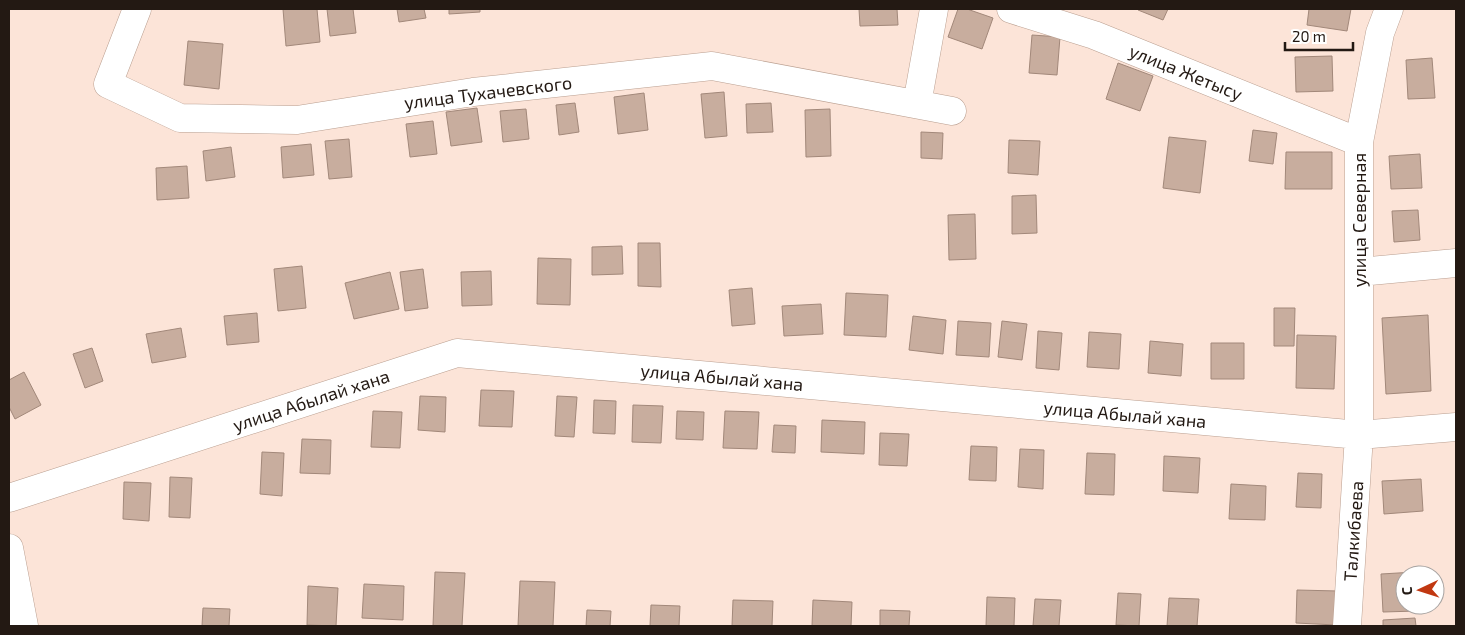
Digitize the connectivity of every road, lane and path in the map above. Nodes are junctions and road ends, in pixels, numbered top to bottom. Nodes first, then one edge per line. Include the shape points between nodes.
1 (136, 9) edge
2 (934, 9) edge
3 (1010, 9) edge
4 (1389, 9) edge
5 (916, 104) junction
6 (952, 111) dead end
7 (1359, 142) junction
8 (1456, 263) edge
9 (1359, 272) junction
10 (1456, 427) edge
11 (1359, 435) junction
12 (9, 498) edge
13 (9, 548) edge
14 (24, 626) edge
15 (1347, 626) edge

1 - 5 street, улица Тухачевского via 108,84 180,118 297,120 473,92 712,66
2 - 5 street
3 - 7 street, улица Жетысу via 1094,35
4 - 7 street, улица Северная via 1380,33
5 - 6 street, улица Тухачевского
7 - 9 street, улица Северная
8 - 9 street
9 - 11 street, улица Северная
10 - 11 street, улица Абылай хана
11 - 12 street, улица Абылай хана via 457,353
11 - 15 street, Талкибаева
13 - 14 street

